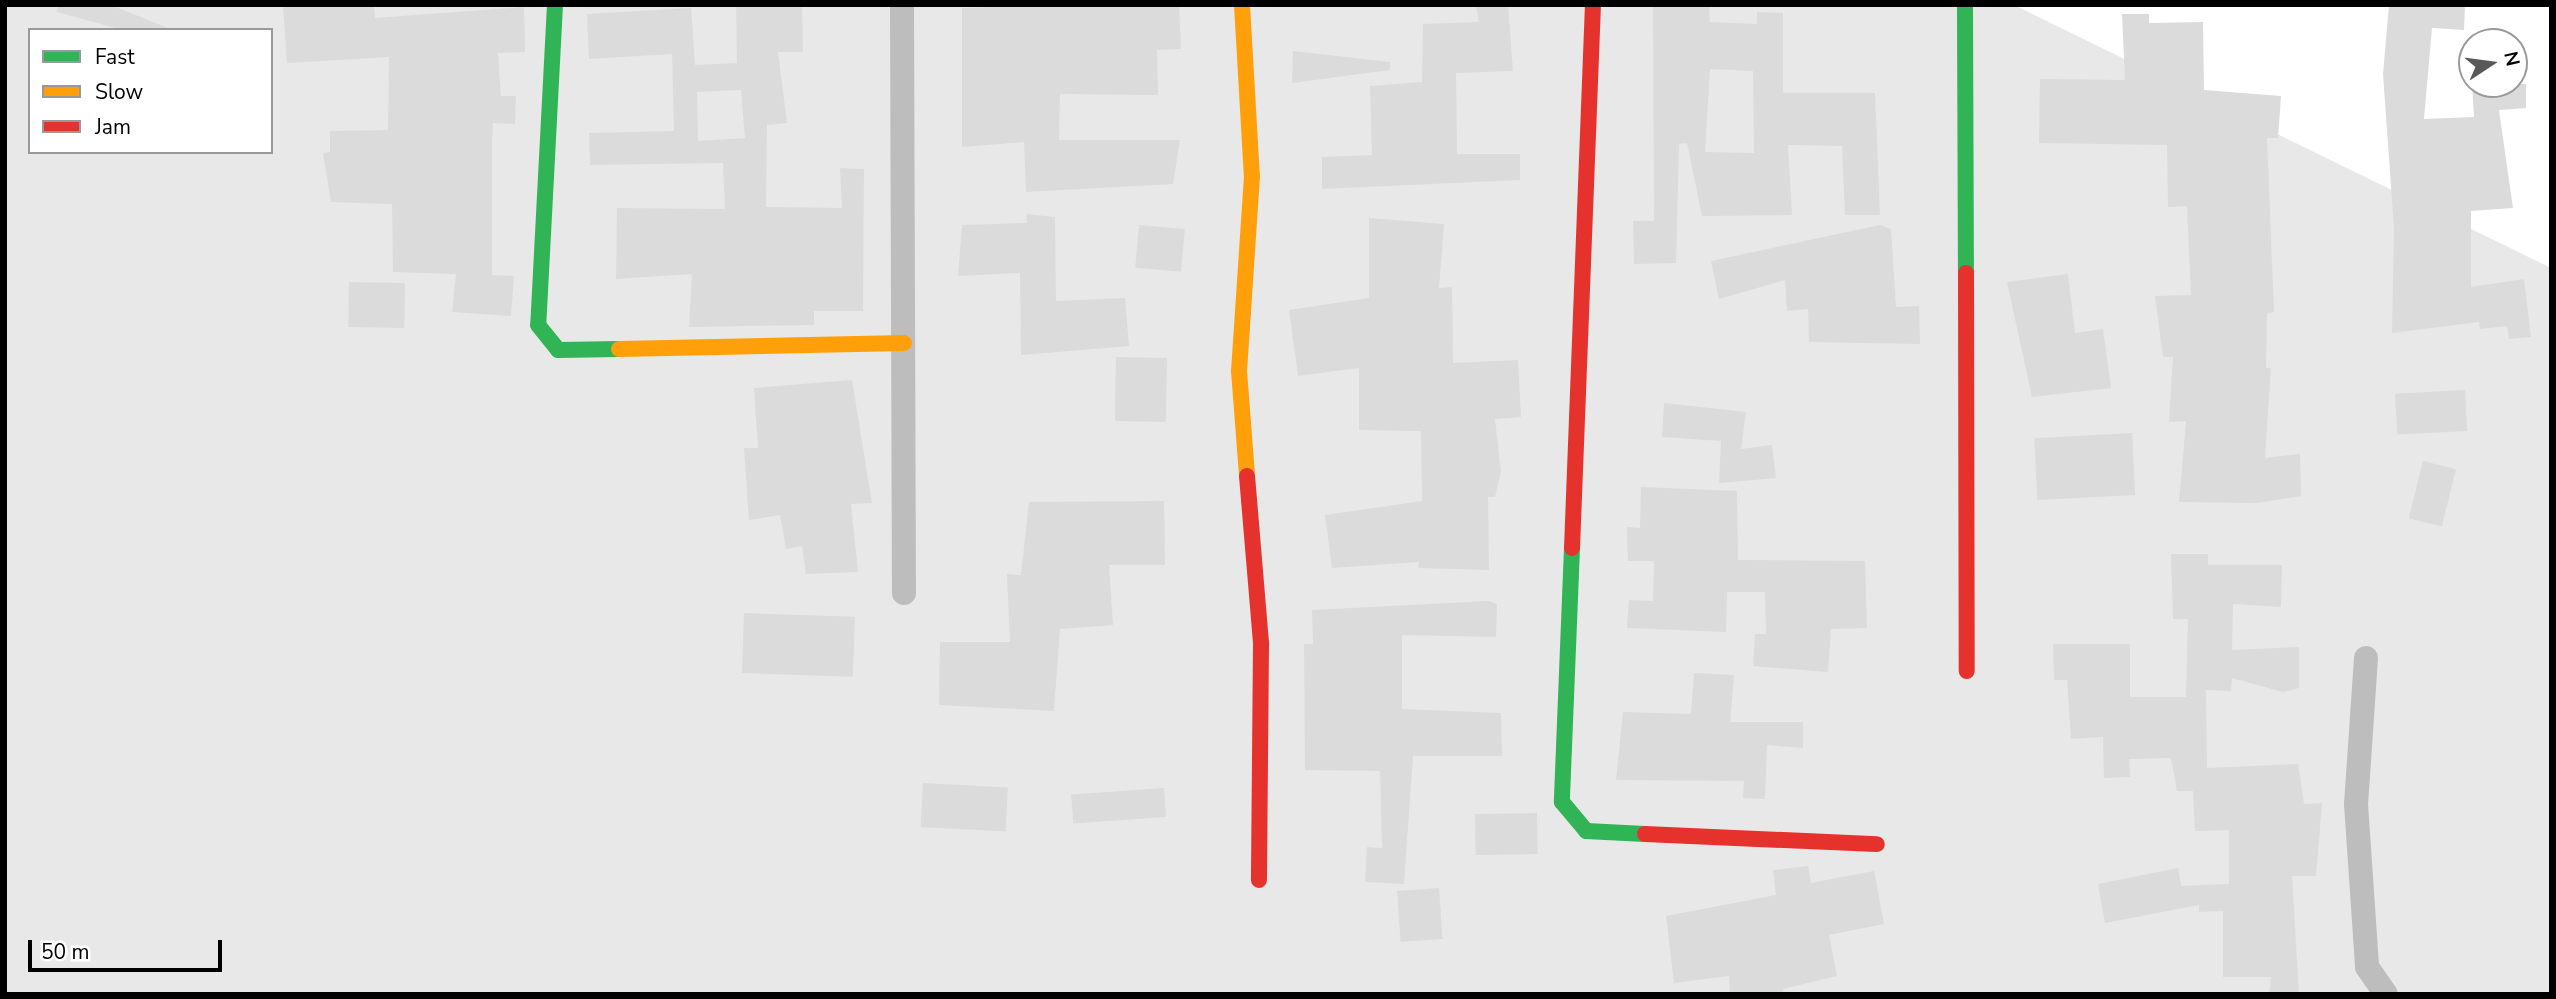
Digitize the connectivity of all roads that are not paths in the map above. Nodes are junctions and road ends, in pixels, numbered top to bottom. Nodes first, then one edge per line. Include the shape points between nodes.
1 (555, 5) edge
2 (902, 5) edge
3 (1242, 5) edge
4 (1592, 5) edge
5 (1965, 5) edge
6 (904, 343) junction
7 (904, 593) dead end
8 (2366, 659) dead end
9 (1967, 671) dead end
10 (1877, 844) dead end
11 (1259, 880) dead end
12 (2386, 994) edge

1 - 6 street via 535,299 538,326 558,350
2 - 6 street
3 - 11 street via 1252,176 1239,371 1261,644
4 - 10 street via 1562,802 1586,831
5 - 9 street
6 - 7 street
8 - 12 street via 2356,804 2367,967

